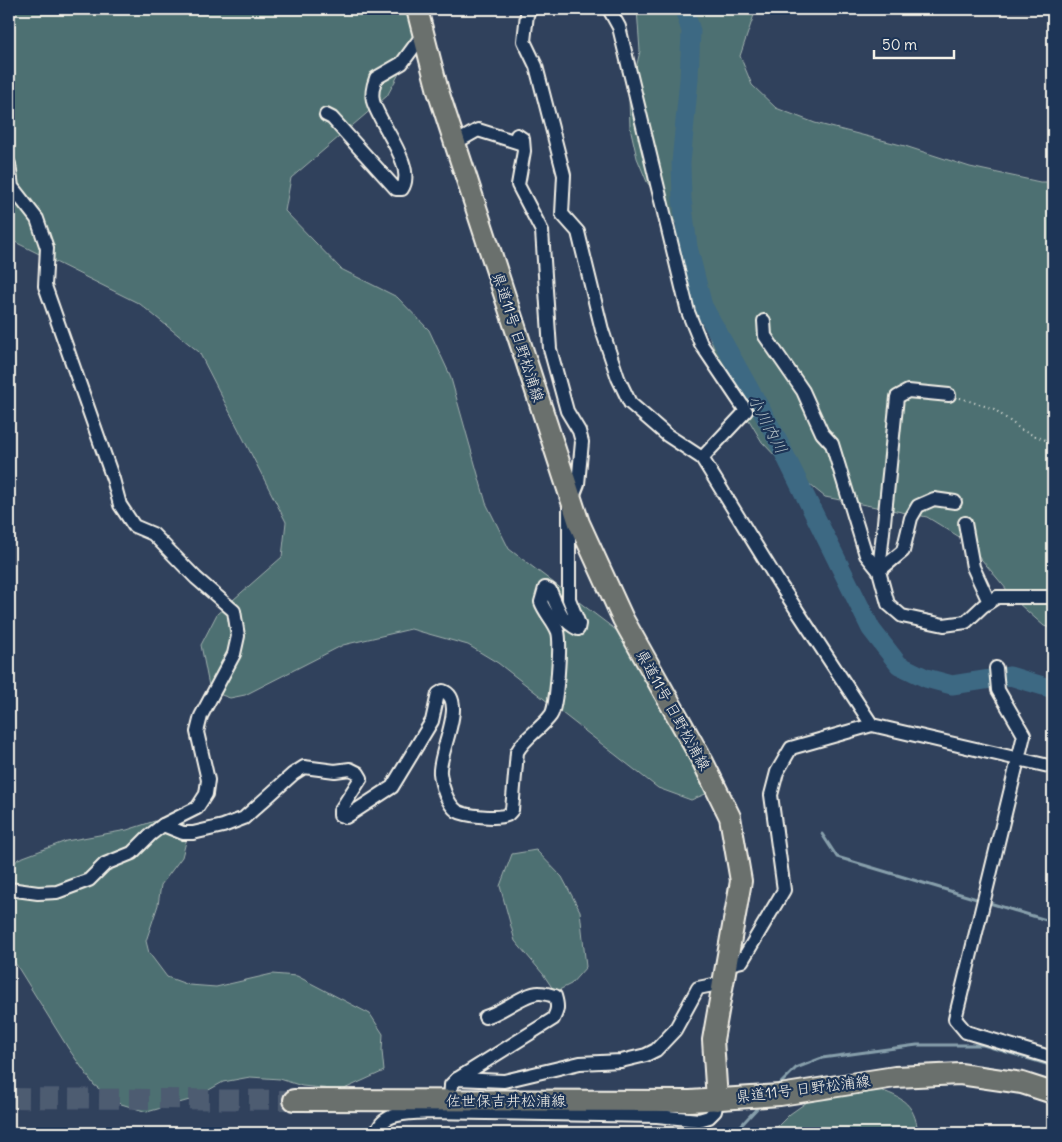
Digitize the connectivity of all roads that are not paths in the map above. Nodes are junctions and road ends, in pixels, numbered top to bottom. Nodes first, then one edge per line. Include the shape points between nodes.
1 (417, 9) edge
2 (531, 9) edge
3 (609, 9) edge
4 (424, 33) junction
5 (326, 115) dead end
6 (455, 143) junction
7 (9, 164) edge
8 (764, 321) dead end
9 (949, 395) road end
10 (702, 458) junction
11 (571, 500) junction
12 (956, 502) dead end
13 (966, 523) dead end
14 (879, 571) junction
15 (1053, 597) edge
16 (989, 602) junction
17 (996, 668) dead end
18 (872, 725) junction
19 (1019, 758) junction
20 (1053, 767) edge
21 (163, 825) junction
22 (9, 889) edge
23 (724, 974) junction
24 (485, 1017) dead end
25 (1053, 1058) edge
26 (457, 1079) junction
27 (1053, 1093) edge
28 (294, 1100) tunnel mouth
29 (717, 1100) junction
30 (450, 1102) junction
31 (377, 1133) edge

1 - 4 main road, 県道11号 日野松浦線
2 - 10 street via 527,14 524,41 536,66 564,175 562,214 578,232 602,330 618,378 630,403 667,435
3 - 10 street via 619,26 688,312 701,344 746,410
4 - 5 street via 402,63 376,78 372,90 372,101 401,158 405,185 402,189 396,189
4 - 6 main road, 県道11号 日野松浦線
6 - 11 main road, 県道11号 日野松浦線
6 - 11 street via 478,130 520,139 518,185 542,232 550,349 567,411 582,442 578,484
7 - 21 street via 12,187 37,219 47,248 45,286 120,505 134,526 153,534 234,611 238,636 234,654 201,716 197,732 208,780 206,794 197,808
8 - 14 street via 765,336 803,391 822,433 832,444 866,555
9 - 14 street via 908,391 897,397
10 - 18 street
11 - 21 street via 569,599 578,629 570,626 560,614 550,590 544,588 541,602 558,633 557,693 554,711 517,752 512,810 507,816 467,814 457,810 449,800 440,769 453,700 443,691 438,694 432,721 392,787 346,816 340,815 340,810 362,778 358,773 304,767 244,818 192,833
11 - 23 main road, 県道11号 日野松浦線 via 623,619 730,817 741,881
12 - 14 street via 934,499 918,506 911,518 903,551
13 - 16 street via 972,567
14 - 16 street via 888,604 902,616 944,625 966,622
15 - 16 street via 997,597
17 - 19 street via 998,690 1024,735
18 - 19 street
18 - 23 street via 791,748 777,772 771,795 784,890 742,961
19 - 20 street
19 - 25 street via 955,1020 966,1032
21 - 22 street via 132,854 105,864 89,880 57,892
23 - 26 street via 698,988 675,1030 656,1050 646,1055 621,1061 580,1063 504,1081
23 - 29 main road, 県道11号 日野松浦線 via 713,1040
24 - 26 street via 498,1014 539,992 555,996 558,1005 552,1018
26 - 30 street via 451,1085
27 - 29 main road, 県道11号 日野松浦線 via 1022,1083 960,1074 895,1077 780,1095
28 - 30 main road, 佐世保吉井松浦線
29 - 30 main road, 佐世保吉井松浦線
29 - 31 street via 715,1111 709,1118 699,1120 658,1116 427,1112 395,1115 385,1120

